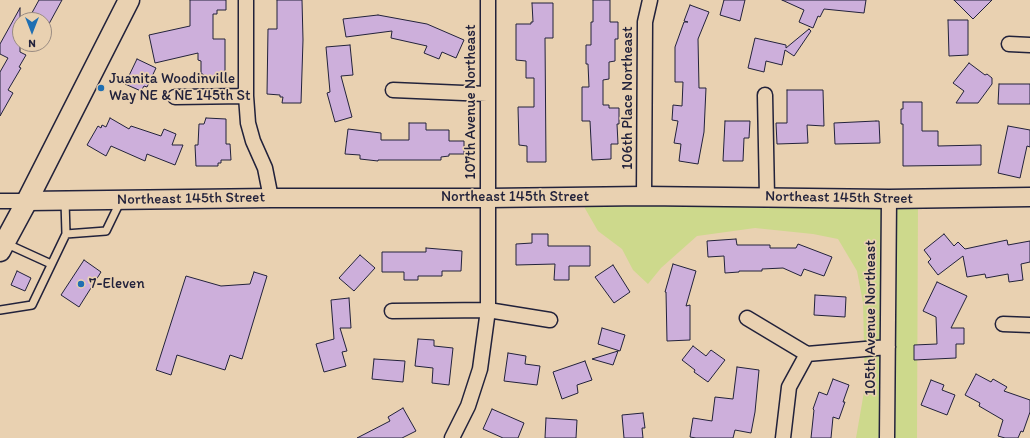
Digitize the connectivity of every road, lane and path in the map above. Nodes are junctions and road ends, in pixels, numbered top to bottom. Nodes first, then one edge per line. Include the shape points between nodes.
1 (129, 0) edge
2 (246, 0) edge
3 (488, 0) edge
4 (650, 0) edge
5 (1009, 44) dead end
6 (1030, 44) edge
7 (393, 90) dead end
8 (487, 94) junction
9 (766, 95) dead end
10 (246, 96) junction
11 (175, 97) dead end
12 (644, 196) junction
13 (766, 197) junction
14 (1030, 197) edge
15 (271, 198) junction
16 (489, 198) junction
17 (889, 199) junction
18 (65, 200) junction
19 (121, 200) junction
20 (0, 201) edge
21 (27, 201) junction
22 (66, 234) junction
23 (2, 247) edge
24 (52, 264) junction
25 (0, 310) edge
26 (488, 310) junction
27 (392, 311) dead end
28 (747, 318) dead end
29 (550, 320) dead end
30 (1004, 324) dead end
31 (1030, 325) edge
32 (888, 347) junction
33 (808, 354) junction
34 (452, 438) edge
35 (783, 438) edge
36 (888, 438) edge

1 - 21 main road
2 - 10 street
3 - 8 street, 107th Avenue Northeast
4 - 12 street, 106th Place Northeast via 645,22
5 - 6 street
7 - 8 street
8 - 16 street, 107th Avenue Northeast
9 - 13 street
10 - 11 street
10 - 15 street via 248,123 265,168
12 - 13 street, Northeast 145th Street
12 - 16 street, Northeast 145th Street
13 - 17 street, Northeast 145th Street
14 - 17 street, Northeast 145th Street
15 - 16 street, Northeast 145th Street
15 - 19 street, Northeast 145th Street
16 - 26 street, 107th Avenue Northeast
17 - 32 street, 105th Avenue Northeast
18 - 19 street, Northeast 145th Street
18 - 21 street, Northeast 145th Street
18 - 22 lane
19 - 22 lane via 106,231
20 - 21 street, Northeast 145th Street
21 - 23 main road
22 - 24 lane
23 - 24 lane
24 - 25 lane via 32,305
26 - 27 street
26 - 29 street
26 - 34 street, 107th Avenue Northeast via 480,369 468,406
28 - 33 street
30 - 31 street
32 - 33 street
32 - 36 street, 105th Avenue Northeast
33 - 35 street via 789,387

